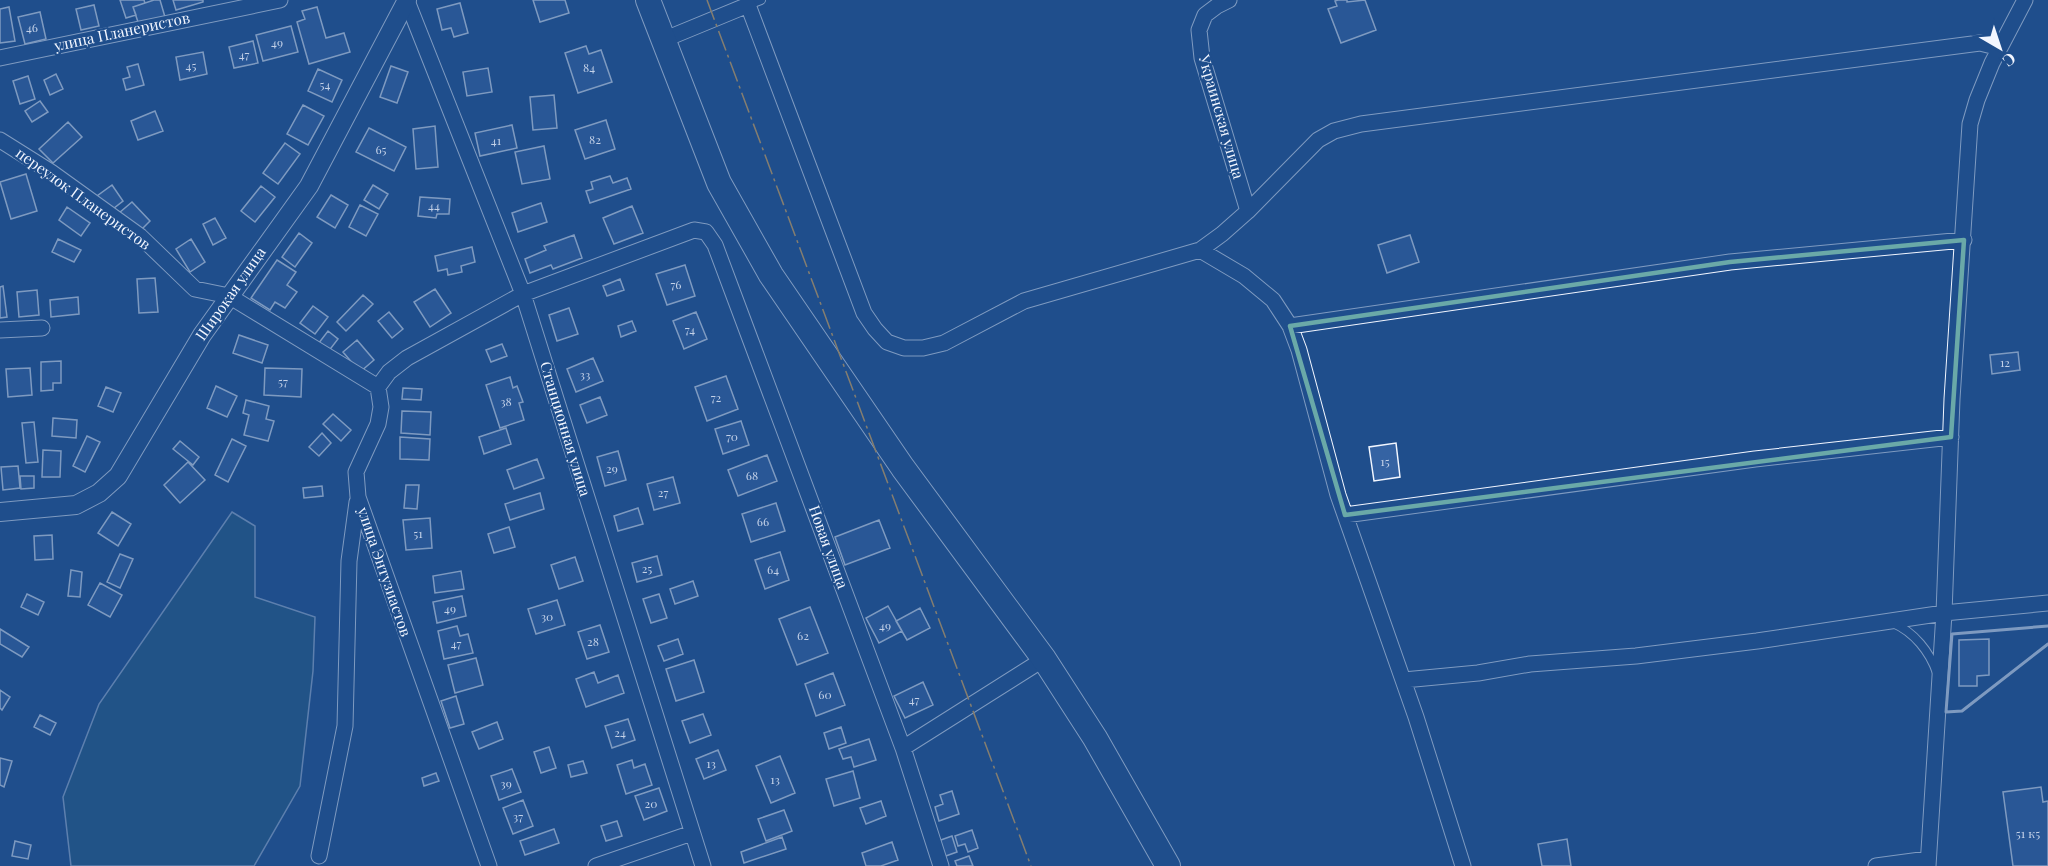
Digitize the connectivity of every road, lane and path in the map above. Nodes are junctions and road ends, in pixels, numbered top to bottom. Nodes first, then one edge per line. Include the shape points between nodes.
1 (280, 0) edge
2 (648, 0) edge
3 (1229, 0) edge
4 (2025, 0) edge
5 (407, 1) edge
6 (754, 3) edge
7 (663, 40) junction
8 (2000, 48) junction
9 (0, 58) edge
10 (0, 140) edge
11 (1248, 211) junction
12 (1964, 240) junction
13 (1200, 250) junction
14 (523, 294) junction
15 (230, 296) junction
16 (1290, 326) junction
17 (42, 328) dead end
18 (0, 330) edge
19 (378, 387) junction
20 (1951, 437) junction
21 (358, 497) junction
22 (0, 512) edge
23 (1345, 515) junction
24 (2048, 603) edge
25 (1944, 613) junction
26 (1889, 621) junction
27 (1044, 658) junction
28 (1404, 680) junction
29 (1940, 680) junction
30 (903, 748) junction
31 (692, 833) junction
32 (318, 863) edge
33 (1928, 863) edge
34 (489, 866) edge
35 (596, 866) edge
36 (703, 866) edge
37 (941, 866) edge
38 (1168, 866) edge
39 (1463, 866) edge
40 (1876, 866) edge

1 - 9 street, улица Планеристов
2 - 7 main road
3 - 11 street, Украинская улица via 1205,15 1199,30 1202,58
4 - 8 street
5 - 14 street, Станционная улица
5 - 15 street, Широкая улица via 309,186
6 - 7 street
6 - 13 street via 864,314 887,342 904,348 944,343 1024,301
7 - 27 main road via 719,183 771,275 903,468
8 - 11 street via 1980,43 1361,124 1318,140
8 - 12 street via 1970,124
10 - 15 street, переулок Планеристов via 140,236 195,289
11 - 13 street
12 - 16 street via 1730,262
12 - 20 street
13 - 16 street via 1244,276 1273,300
14 - 19 street via 407,358
14 - 30 street, Новая улица via 694,230 706,232 715,245
14 - 31 street, Станционная улица
15 - 19 street, переулок Планеристов
15 - 22 street, Широкая улица via 202,334 118,476 99,493 76,505
16 - 23 street
17 - 18 street
19 - 21 street, улица Энтузиастов via 381,408 378,424 356,472
20 - 23 street via 1755,459
20 - 25 street
21 - 32 street via 349,561 345,726
21 - 34 street, улица Энтузиастов
23 - 28 street
24 - 25 street
25 - 26 street
25 - 29 street
26 - 28 street via 1636,656
26 - 29 lane via 1902,627 1928,653
27 - 30 street
27 - 38 main road
28 - 39 street
29 - 33 street
30 - 37 street, Новая улица
31 - 35 street
31 - 36 street, Станционная улица
33 - 40 street

